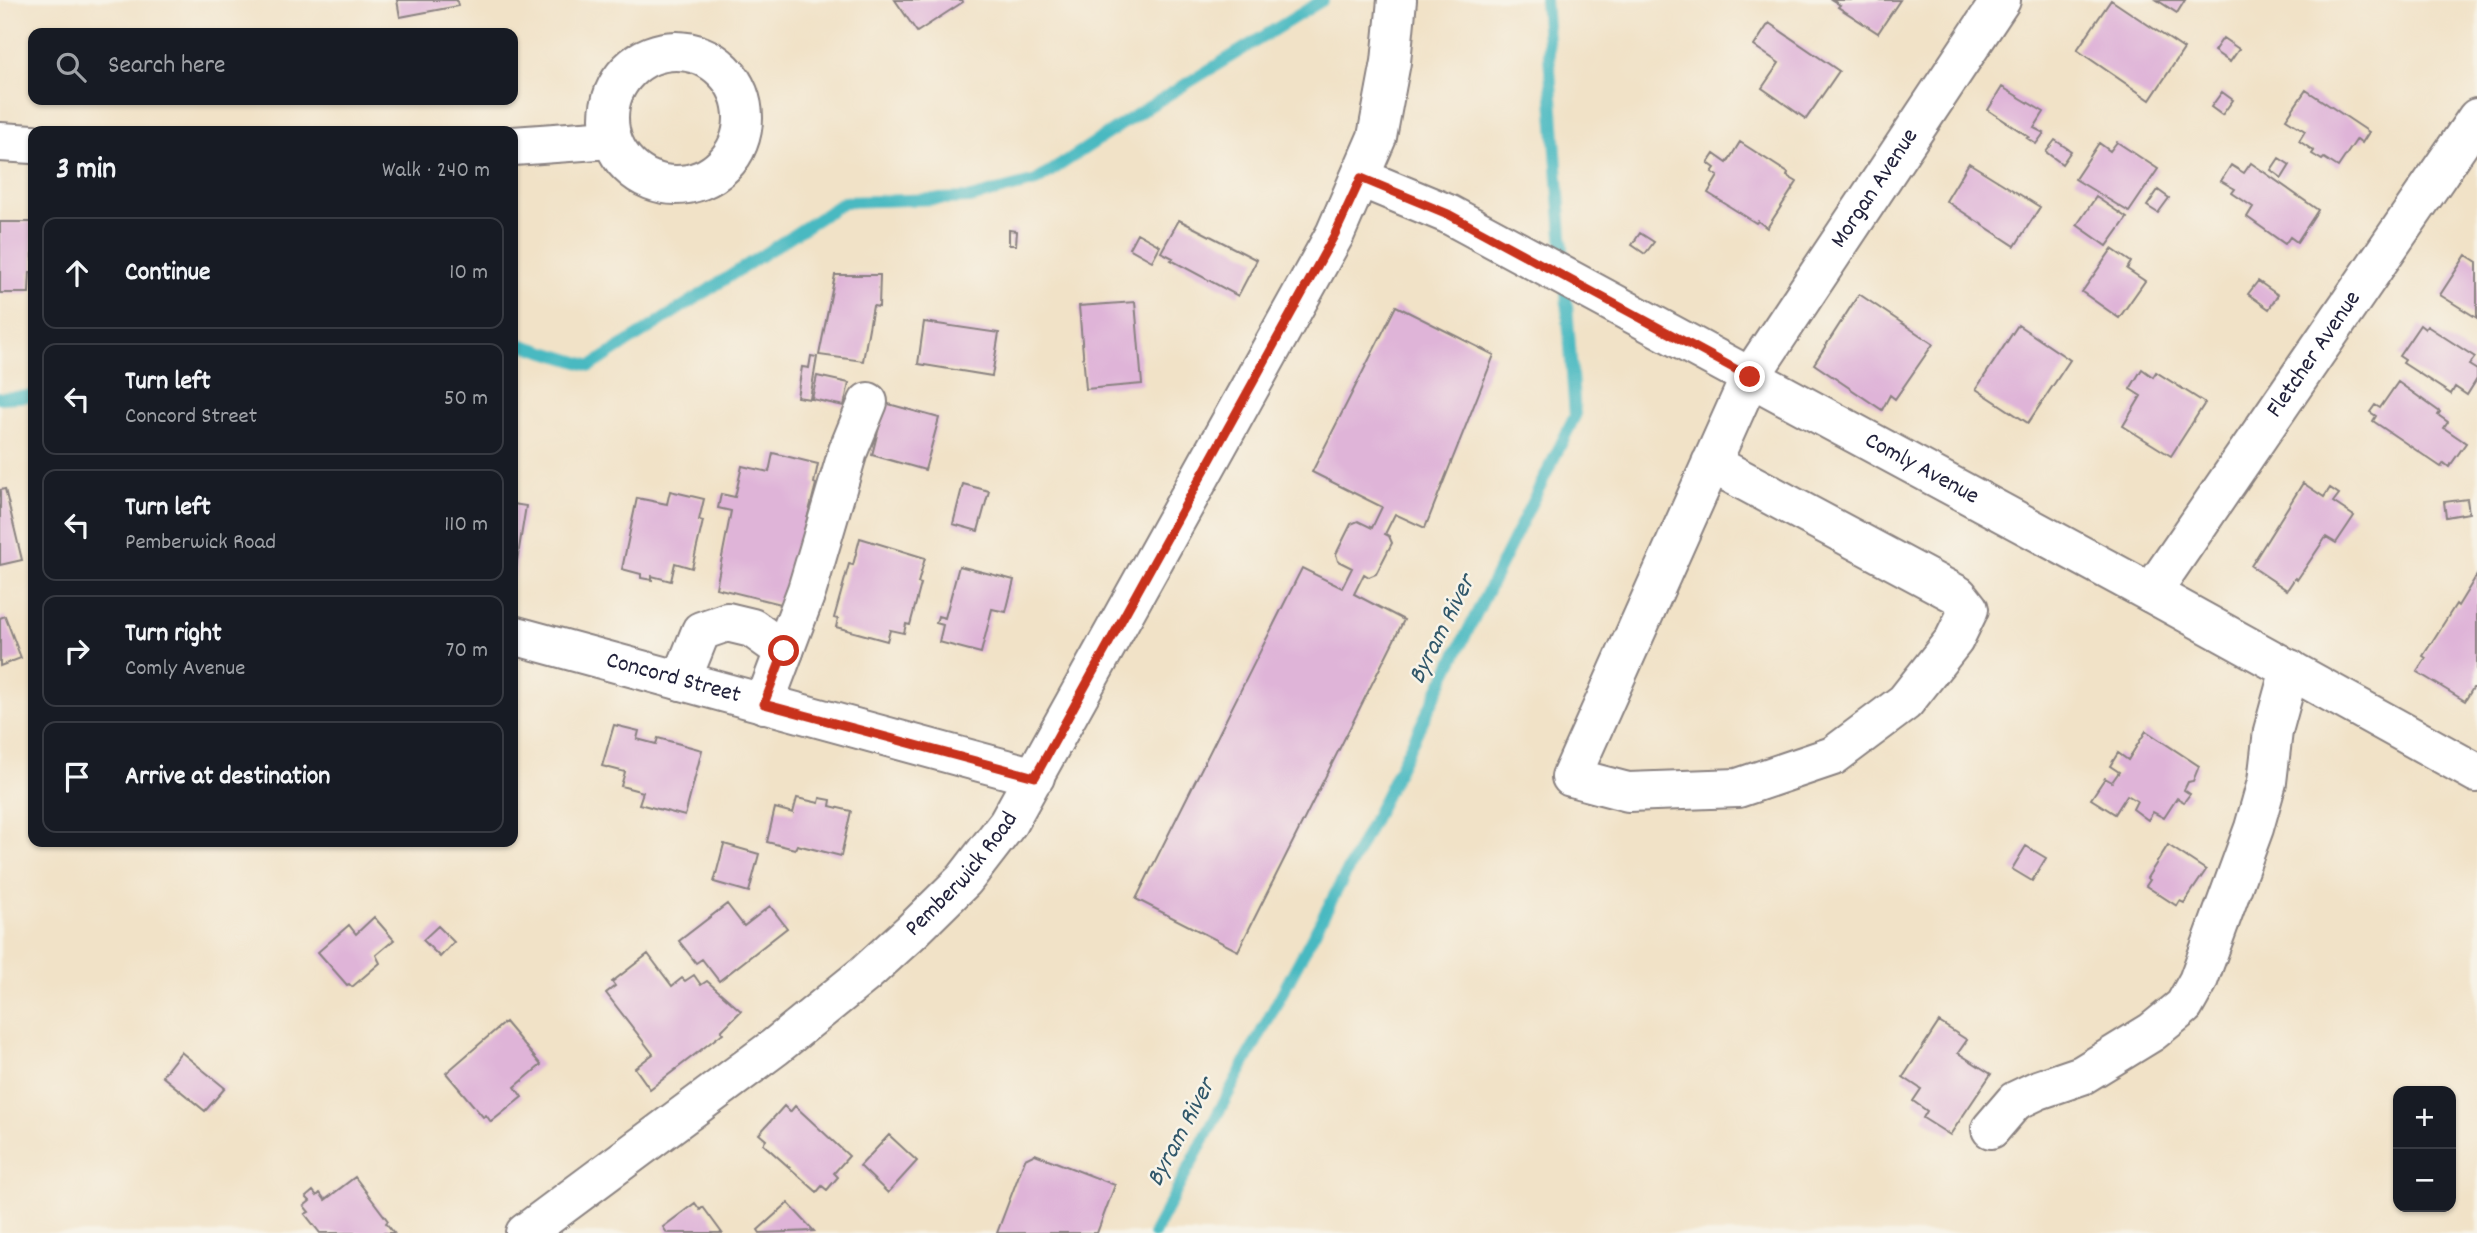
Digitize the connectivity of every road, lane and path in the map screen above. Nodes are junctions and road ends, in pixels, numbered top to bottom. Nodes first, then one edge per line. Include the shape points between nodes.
1 (1397, 0) edge
2 (2001, 0) edge
3 (2477, 118) edge
4 (611, 139) dead end
5 (0, 142) edge
6 (28, 144) edge
7 (518, 146) edge
8 (1361, 178) junction
9 (1750, 377) junction
10 (868, 402) dead end
11 (1711, 463) junction
12 (2151, 593) junction
13 (518, 636) edge
14 (784, 651) junction
15 (2290, 669) junction
16 (681, 681) junction
17 (764, 704) junction
18 (2477, 773) edge
19 (1035, 777) junction
20 (1991, 1129) dead end
21 (525, 1233) edge

1 - 8 street, Pemberwick Road via 1377,137
2 - 9 street, Morgan Avenue
3 - 12 street, Fletcher Avenue
4 - 7 street
5 - 6 street
8 - 9 street, Comly Avenue via 1448,214
8 - 19 street, Pemberwick Road via 1335,234
9 - 11 street, Morgan Avenue
9 - 12 street, Comly Avenue
10 - 14 street
11 - 11 street, Morgan Avenue via 1694,500 1571,777 1628,792 1738,788 1833,756 1905,702 1954,640 1969,609 1958,595
12 - 15 street, Comly Avenue
13 - 16 street, Concord Street
14 - 16 street via 752,628 727,622 701,631
14 - 17 street
15 - 18 street, Comly Avenue
15 - 20 street via 2254,828 2198,982 2184,1006 2152,1032 2082,1074 2015,1101
16 - 17 street, Concord Street
17 - 19 street, Concord Street
19 - 21 street, Pemberwick Road via 1008,823 964,880 911,933 775,1047

